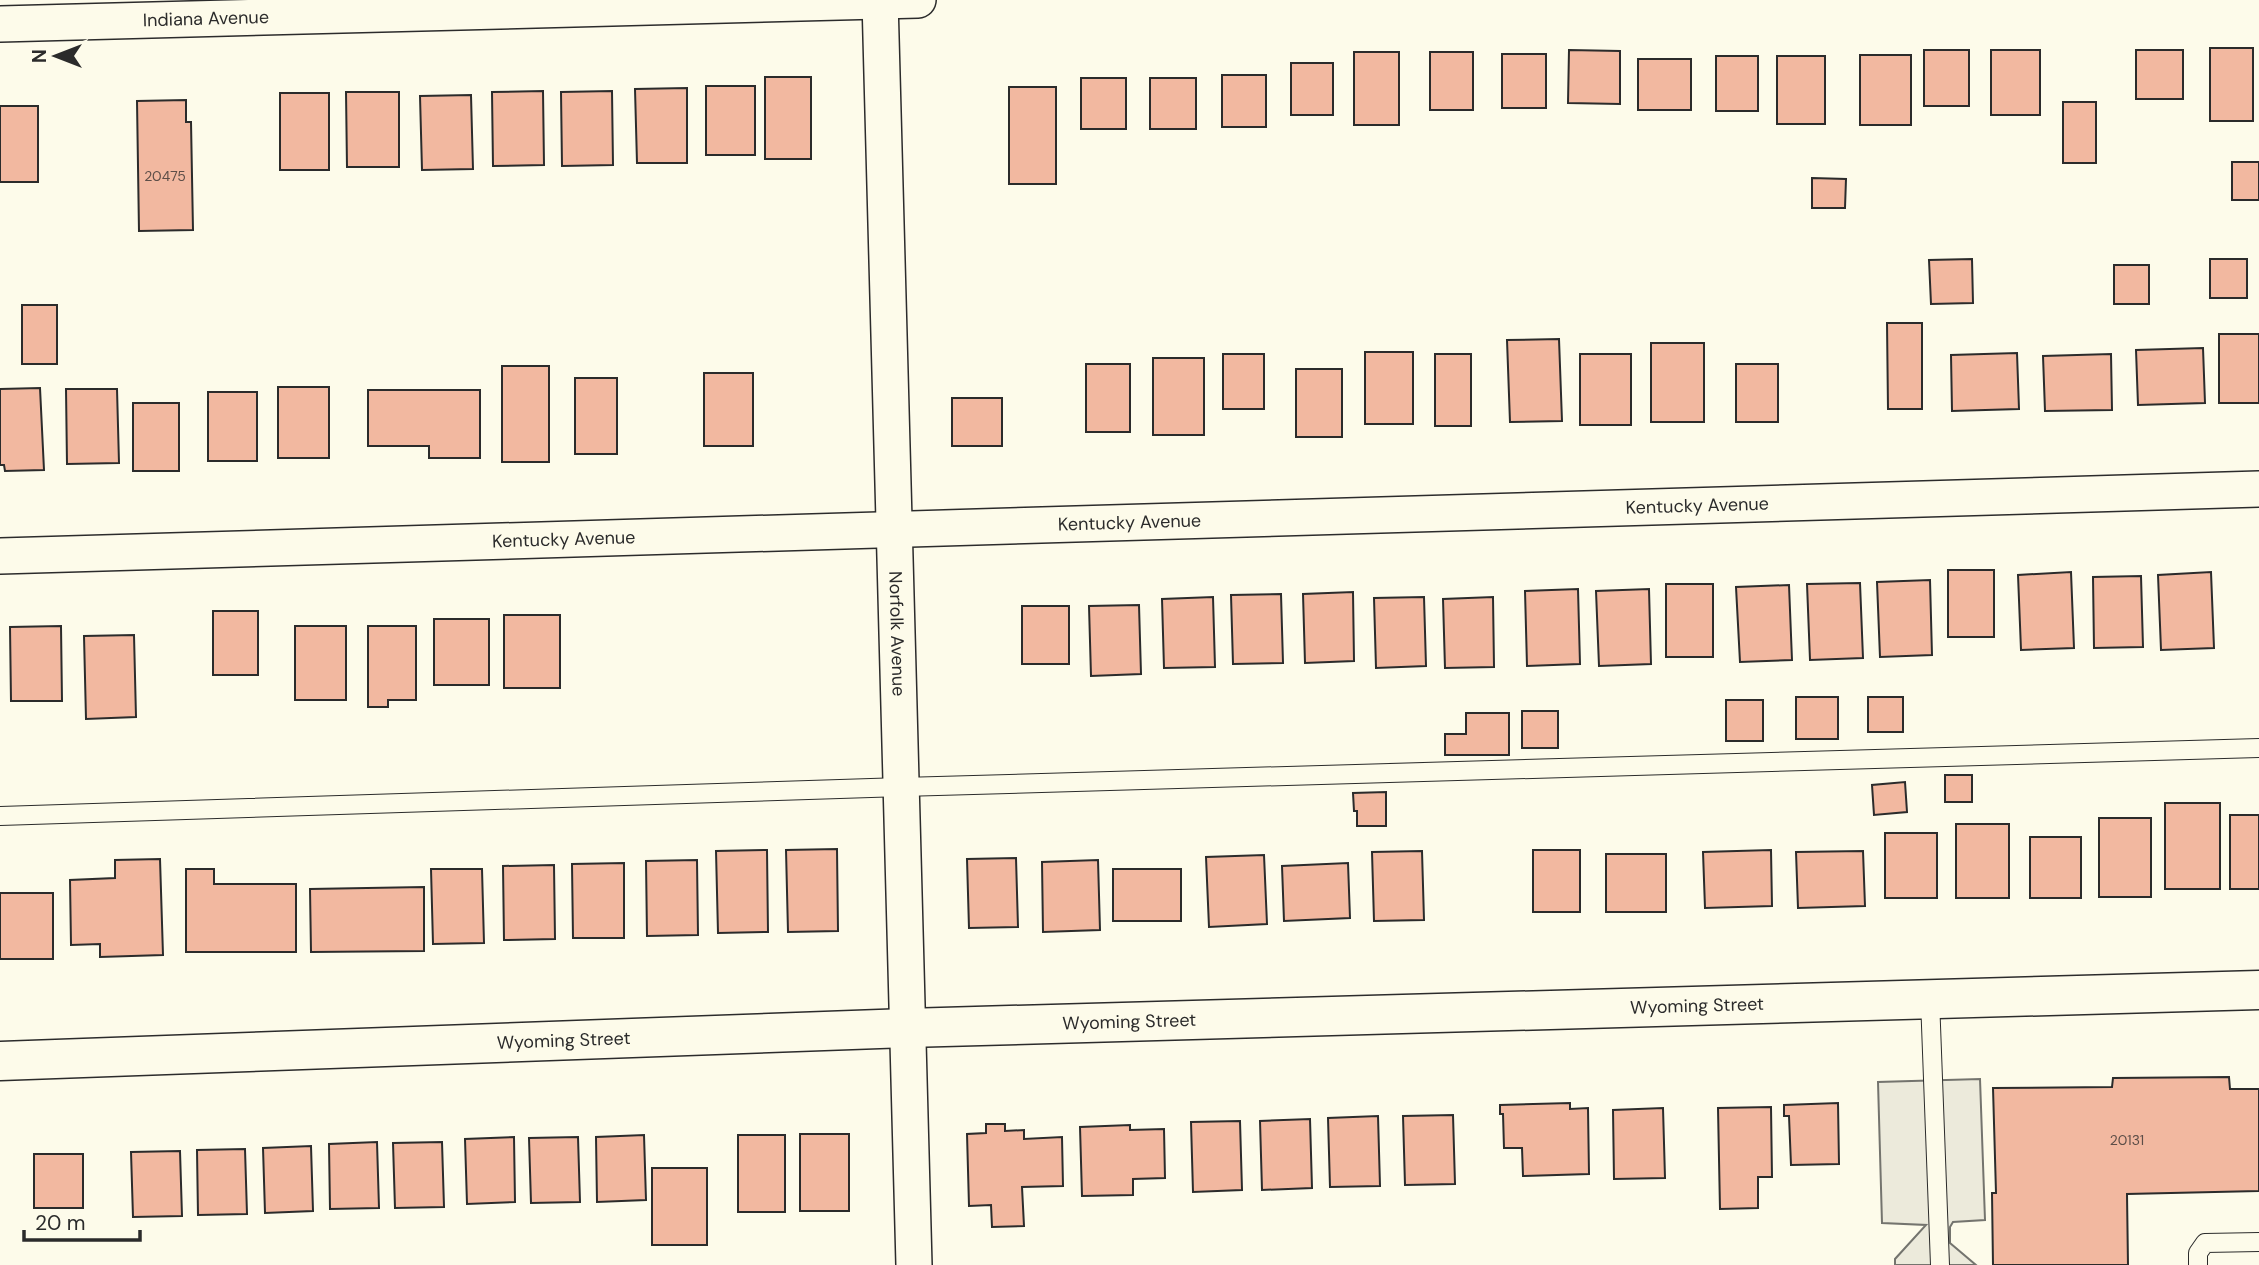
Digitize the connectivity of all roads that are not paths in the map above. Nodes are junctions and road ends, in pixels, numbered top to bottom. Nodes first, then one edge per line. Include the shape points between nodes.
1 (918, 0) edge
2 (880, 1) edge
3 (0, 24) edge
4 (2259, 489) edge
5 (896, 528) junction
6 (0, 556) edge
7 (2259, 748) edge
8 (902, 787) junction
9 (0, 816) edge
10 (2259, 990) edge
11 (1930, 999) junction
12 (907, 1028) junction
13 (0, 1060) edge
14 (2259, 1242) edge
15 (914, 1265) edge
16 (1940, 1265) edge
17 (2198, 1265) edge

1 - 2 street, Indiana Avenue
2 - 3 street, Indiana Avenue
2 - 5 street, Norfolk Avenue
4 - 5 street, Kentucky Avenue
5 - 6 street, Kentucky Avenue
5 - 8 street, Norfolk Avenue
7 - 8 lane
8 - 9 lane
8 - 12 street, Norfolk Avenue
10 - 11 street, Wyoming Street
11 - 12 street, Wyoming Street
11 - 16 lane
12 - 13 street, Wyoming Street
12 - 15 street, Norfolk Avenue
14 - 17 lane via 2205,1243 2198,1253

